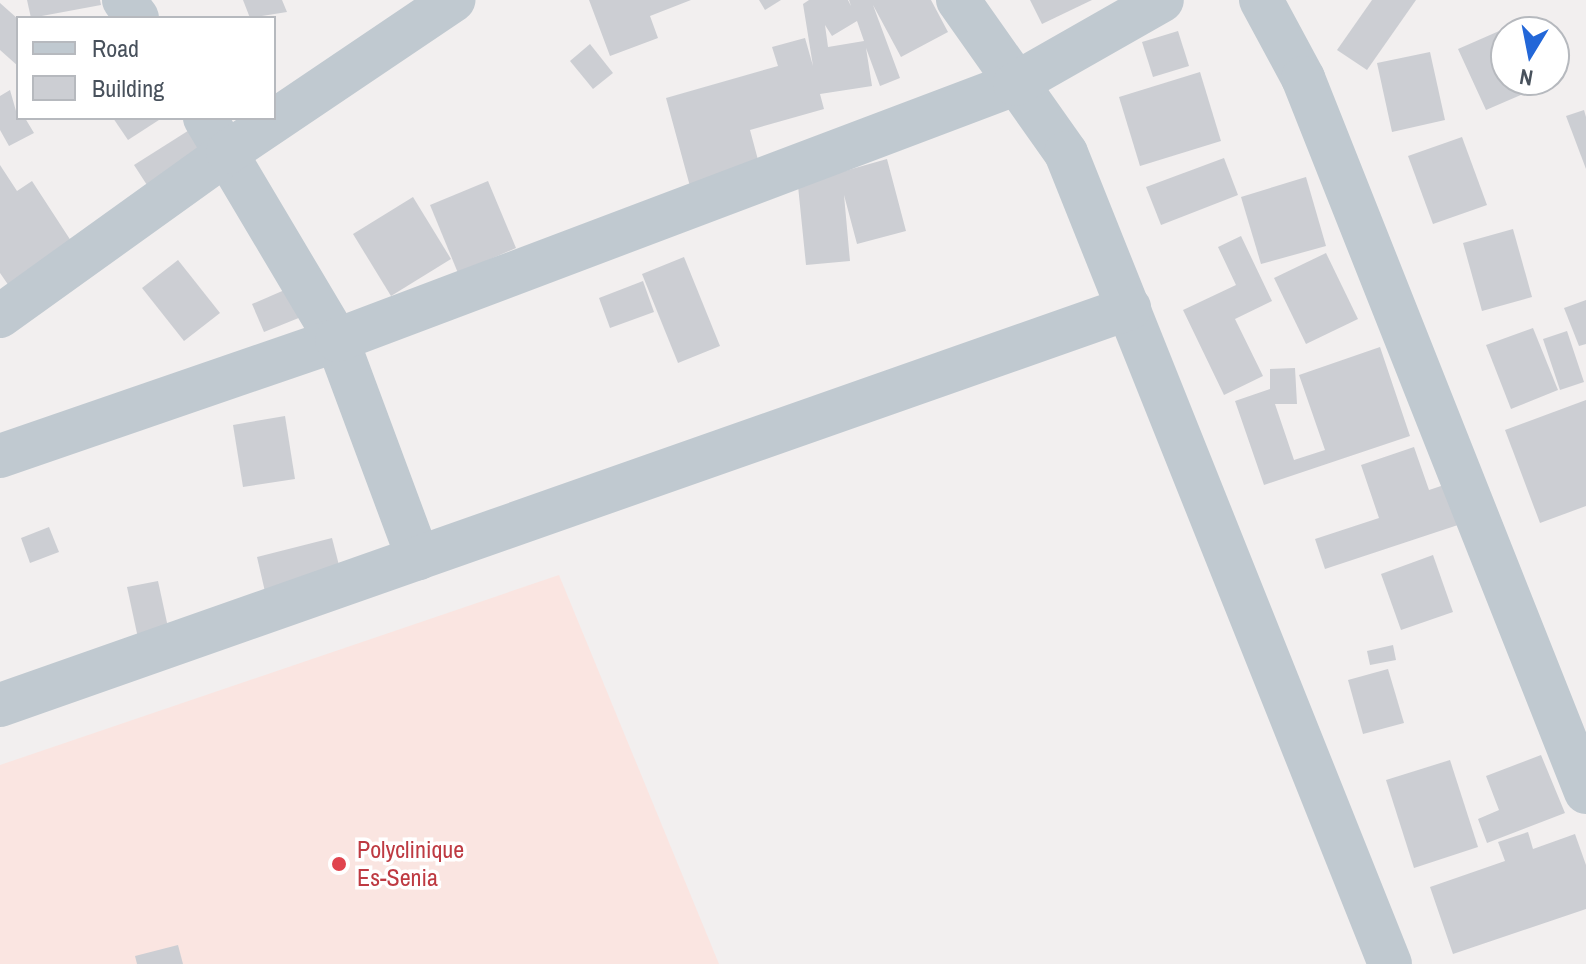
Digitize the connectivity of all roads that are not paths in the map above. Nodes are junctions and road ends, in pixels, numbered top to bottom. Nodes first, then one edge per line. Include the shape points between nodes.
1 (453, 0) edge
2 (958, 0) edge
3 (1162, 0) edge
4 (1261, 0) edge
5 (1015, 84) junction
6 (276, 101) edge
7 (243, 120) edge
8 (217, 135) edge
9 (1129, 308) junction
10 (0, 316) edge
11 (337, 340) junction
12 (0, 456) edge
13 (418, 558) junction
14 (0, 705) edge
15 (1586, 792) edge
16 (1390, 964) edge

1 - 6 street
2 - 5 street
3 - 5 street
4 - 15 street via 1303,78
5 - 9 street via 1066,153
5 - 11 street
7 - 8 street
8 - 10 street
8 - 11 street
9 - 13 street
9 - 16 street
11 - 12 street
11 - 13 street
13 - 14 street

